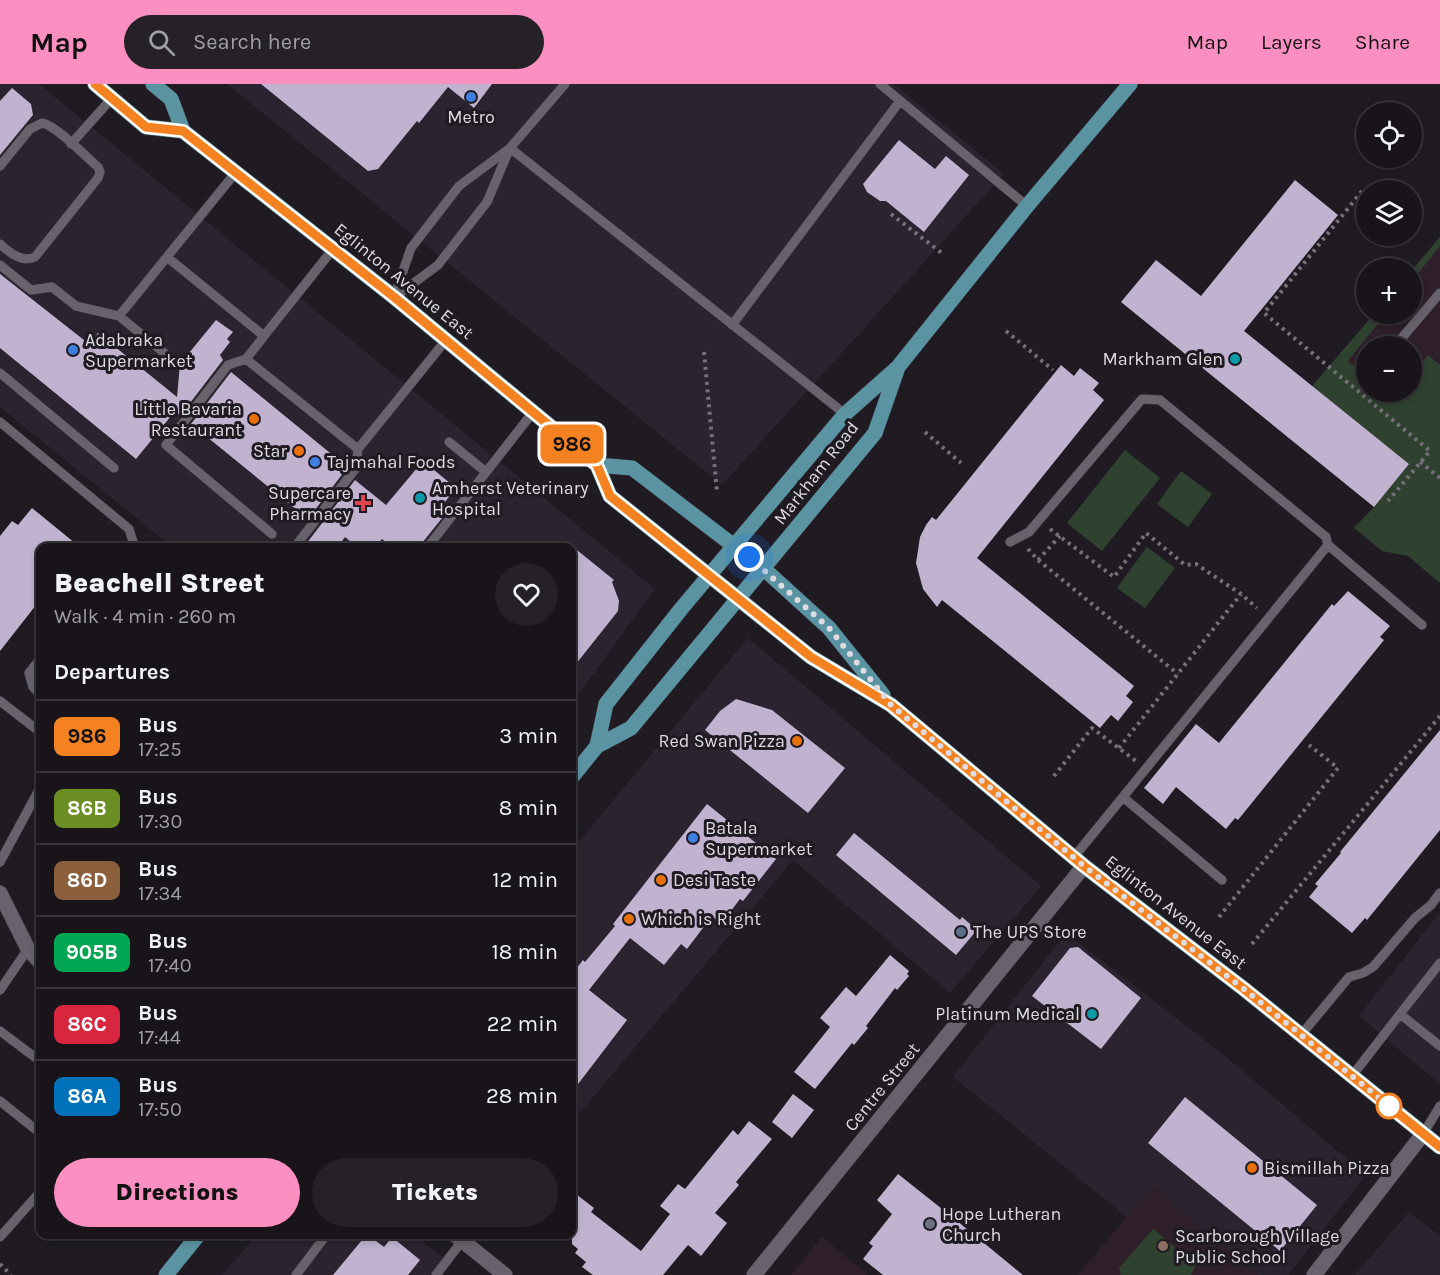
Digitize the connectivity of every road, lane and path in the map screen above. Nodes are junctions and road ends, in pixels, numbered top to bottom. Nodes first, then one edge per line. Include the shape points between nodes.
1 (94, 84) edge
2 (153, 84) edge
3 (565, 84) edge
4 (880, 84) edge
5 (1130, 84) edge
6 (112, 98) junction
7 (900, 101) junction
8 (183, 131) junction
9 (71, 144) junction
10 (510, 148) junction
11 (0, 166) edge
12 (236, 172) junction
13 (1356, 198) edge
14 (1027, 206) junction
15 (891, 214) dead end
16 (0, 244) edge
17 (333, 249) junction
18 (943, 254) dead end
19 (167, 257) junction
20 (0, 265) edge
21 (1440, 293) edge
22 (394, 297) junction
23 (119, 316) junction
24 (732, 325) junction
25 (1006, 331) dead end
26 (264, 336) junction
27 (1403, 336) edge
28 (446, 340) junction
29 (704, 352) dead end
30 (168, 356) dead end
31 (246, 359) junction
32 (898, 367) junction
33 (1053, 370) dead end
34 (0, 373) edge
35 (532, 412) junction
36 (846, 414) junction
37 (0, 422) edge
38 (926, 432) dead end
39 (449, 442) dead end
40 (358, 449) junction
41 (1420, 462) junction
42 (961, 463) dead end
43 (597, 465) junction
44 (114, 468) dead end
45 (486, 472) junction
46 (1440, 478) edge
47 (717, 492) dead end
48 (1388, 501) dead end
49 (1039, 520) junction
50 (272, 534) dead end
51 (1060, 536) junction
52 (1014, 539) joint
53 (133, 543) edge
54 (298, 543) edge
55 (431, 543) edge
56 (734, 545) junction
57 (1328, 545) junction
58 (1038, 560) junction
59 (764, 569) junction
60 (710, 575) junction
61 (1241, 594) junction
62 (738, 599) junction
63 (1268, 619) junction
64 (1422, 625) dead end
65 (36, 663) edge
66 (1178, 674) junction
67 (36, 690) edge
68 (0, 701) edge
69 (891, 705) junction
70 (1440, 716) edge
71 (36, 729) edge
72 (1309, 745) dead end
73 (597, 746) junction
74 (1119, 748) junction
75 (1147, 769) junction
76 (576, 772) edge
77 (1054, 776) dead end
78 (36, 795) edge
79 (1124, 798) junction
80 (1079, 861) junction
81 (0, 862) edge
82 (1222, 880) dead end
83 (0, 892) edge
84 (1440, 893) edge
85 (1219, 917) dead end
86 (1252, 944) dead end
87 (28, 949) junction
88 (36, 958) edge
89 (1440, 963) edge
90 (0, 990) edge
91 (1400, 1014) junction
92 (0, 1031) edge
93 (1301, 1035) junction
94 (1440, 1046) edge
95 (36, 1059) edge
96 (1352, 1076) junction
97 (0, 1101) edge
98 (1440, 1106) edge
99 (36, 1130) edge
100 (1423, 1134) junction
101 (1440, 1147) edge
102 (36, 1196) edge
103 (0, 1237) edge
104 (195, 1239) edge
105 (323, 1239) edge
106 (457, 1239) edge
107 (459, 1239) edge
108 (0, 1264) edge
109 (11, 1275) edge
110 (166, 1275) edge
111 (296, 1275) edge
112 (436, 1275) edge
113 (505, 1275) edge
114 (754, 1275) edge
115 (1314, 1275) edge

1 - 6 main road
2 - 8 main road via 171,99
3 - 10 lane
4 - 7 lane
5 - 14 main road, Markham Road
6 - 8 main road via 146,127
6 - 9 lane
7 - 14 lane
7 - 24 lane
8 - 12 main road, Eglinton Avenue East
9 - 11 lane via 47,124 37,124
9 - 16 lane via 98,168 98,178 34,258 23,259
10 - 22 lane via 487,202 436,268
10 - 22 lane via 459,186 411,248
10 - 24 lane
12 - 17 main road, Eglinton Avenue East
12 - 19 lane
13 - 41 path via 1264,313 1430,451
14 - 32 main road, Markham Road
15 - 18 path
17 - 22 main road, Eglinton Avenue East
17 - 26 lane
19 - 23 lane
19 - 26 lane
20 - 23 lane via 31,290 52,287 76,306
21 - 27 lane
22 - 28 main road, Eglinton Avenue East
23 - 30 lane
24 - 36 lane
25 - 33 path
26 - 31 lane
28 - 35 main road, Eglinton Avenue East
28 - 40 lane
29 - 47 path
31 - 40 lane
31 - 50 lane via 228,365 166,444
32 - 36 main road, Markham Road
32 - 59 main road, Markham Road via 875,433
34 - 44 lane
35 - 43 main road, Eglinton Avenue East
35 - 45 lane
36 - 56 main road, Markham Road
37 - 53 lane via 129,529
38 - 42 path
39 - 45 lane
40 - 54 lane via 356,468
41 - 46 path
41 - 48 path
43 - 56 main road, Eglinton Avenue East via 632,468
43 - 60 main road, Eglinton Avenue East via 610,496
45 - 55 lane
49 - 51 path
49 - 52 lane via 1029,532
49 - 57 lane via 1142,399 1160,400 1326,537
51 - 58 path
51 - 61 path via 1114,577 1146,533 1185,564 1196,564
52 - 58 path
56 - 59 main road, Eglinton Avenue East
56 - 60 main road, Markham Road
57 - 63 lane
57 - 64 lane
58 - 66 path
59 - 62 main road, Markham Road
59 - 69 main road, Eglinton Avenue East via 829,628
60 - 62 main road, Eglinton Avenue East
60 - 73 main road, Markham Road via 606,704
61 - 63 path
61 - 66 path
62 - 69 main road, Eglinton Avenue East via 811,657
62 - 73 main road, Markham Road via 631,728
63 - 75 lane
65 - 67 lane via 29,673
66 - 74 path
68 - 71 lane
69 - 80 main road, Eglinton Avenue East
70 - 86 path
72 - 85 path via 1338,768
73 - 76 main road, Markham Road
74 - 75 path
74 - 77 path via 1092,728
75 - 79 lane
78 - 81 lane
79 - 80 lane
79 - 82 lane
80 - 93 main road, Eglinton Avenue East
80 - 114 street, Centre Street
83 - 87 street
84 - 93 lane via 1373,967 1349,977
87 - 88 street
87 - 90 lane
89 - 91 lane
91 - 94 lane
91 - 96 lane
92 - 95 lane
93 - 96 main road, Eglinton Avenue East
96 - 100 main road, Eglinton Avenue East
97 - 99 lane
98 - 100 lane
100 - 101 main road, Eglinton Avenue East
100 - 115 street
102 - 103 lane
104 - 110 main road
105 - 111 lane
106 - 112 lane
107 - 113 street
108 - 109 path

